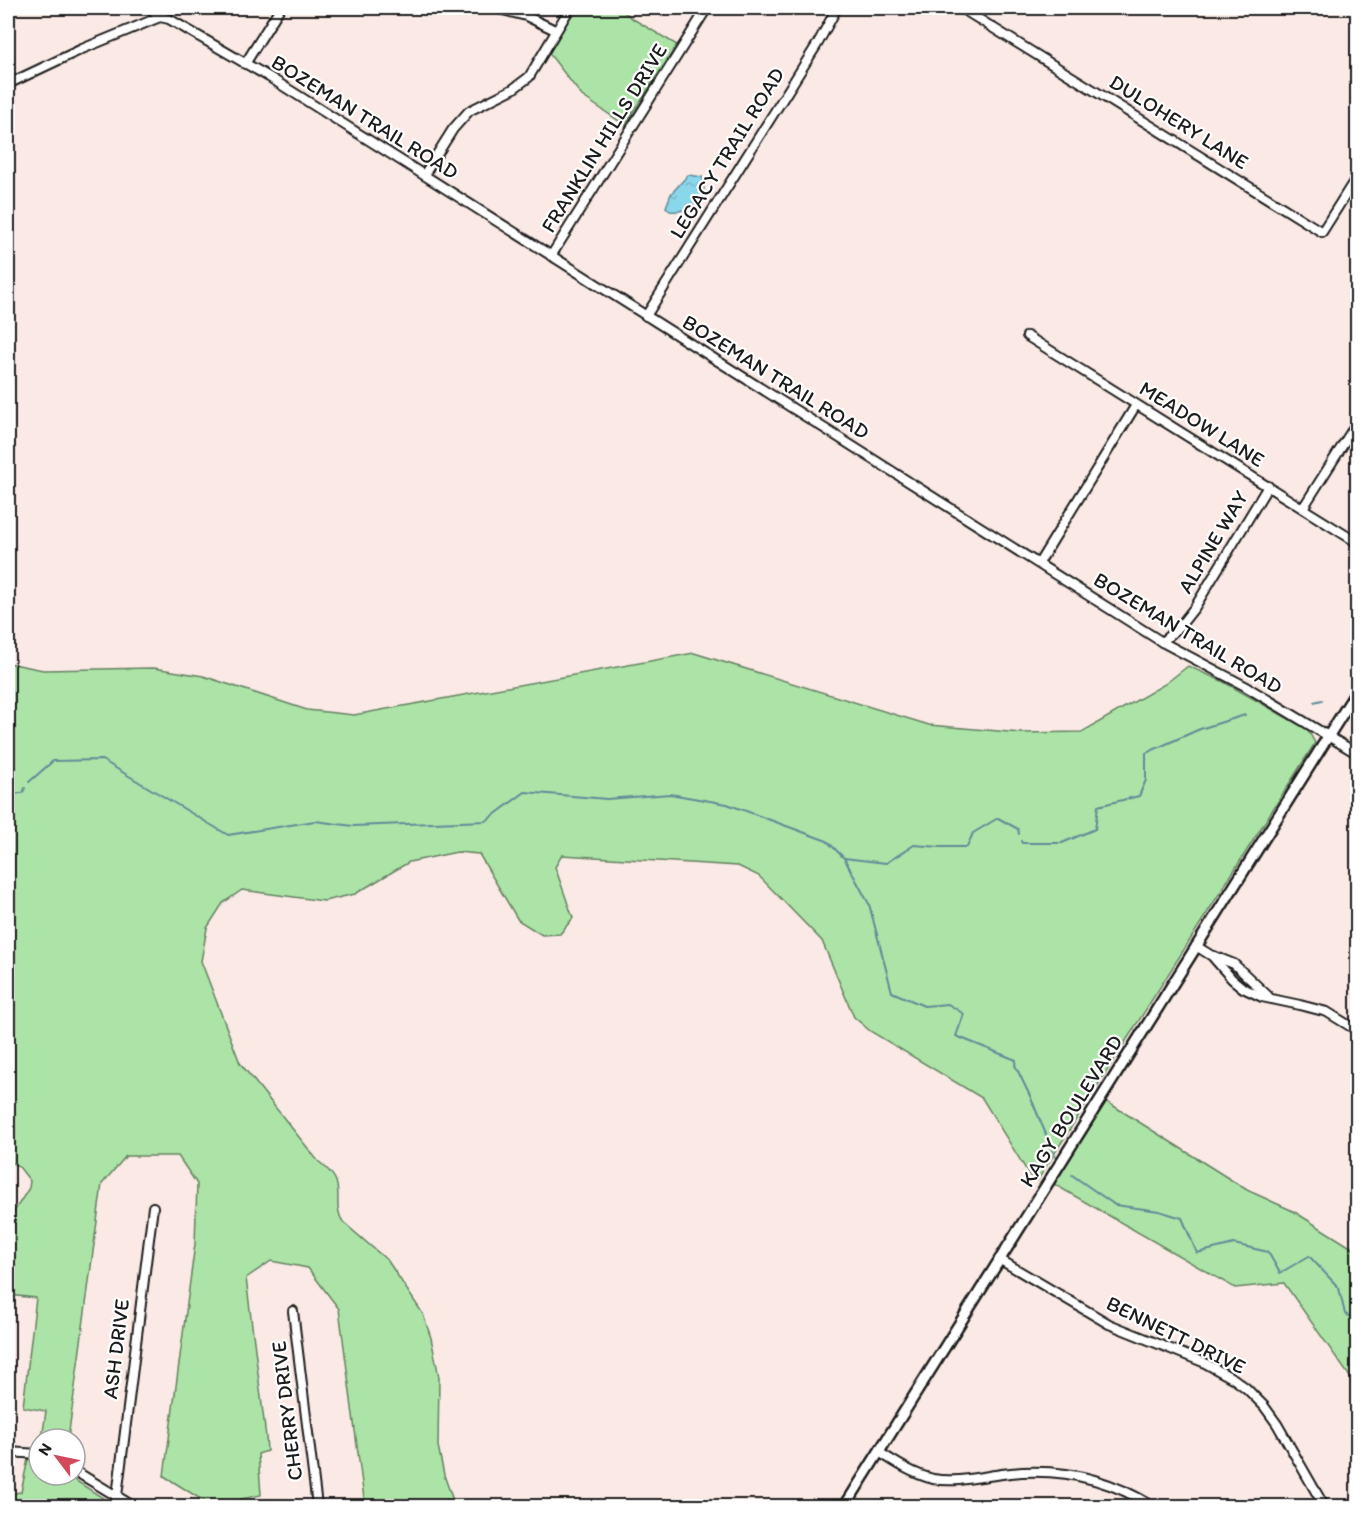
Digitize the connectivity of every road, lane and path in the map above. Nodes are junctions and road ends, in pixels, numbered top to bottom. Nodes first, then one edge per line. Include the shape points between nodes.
1 (150, 8) edge
2 (165, 8) edge
3 (280, 8) edge
4 (495, 8) edge
5 (570, 8) edge
6 (707, 8) edge
7 (837, 8) edge
8 (961, 8) edge
9 (160, 17) junction
10 (555, 30) junction
11 (245, 64) junction
12 (8, 84) edge
13 (424, 175) junction
14 (1358, 175) edge
15 (551, 256) junction
16 (646, 316) junction
17 (1027, 336) dead end
18 (1136, 405) junction
19 (1358, 421) edge
20 (1268, 486) junction
21 (1303, 508) junction
22 (1358, 543) edge
23 (1039, 563) junction
24 (1162, 642) junction
25 (1358, 689) edge
26 (1327, 736) junction
27 (1358, 754) edge
28 (1196, 946) junction
29 (1212, 956) junction
30 (1272, 999) junction
31 (1358, 1030) edge
32 (153, 1207) dead end
33 (999, 1259) junction
34 (294, 1311) dead end
35 (8, 1452) edge
36 (879, 1452) junction
37 (27, 1453) edge
38 (87, 1478) edge
39 (117, 1496) junction
40 (114, 1506) edge
41 (133, 1506) edge
42 (317, 1506) edge
43 (845, 1506) edge
44 (1152, 1506) edge
45 (1324, 1506) edge

1 - 9 street, BOZEMAN TRAIL ROAD
2 - 9 street
3 - 11 street
4 - 10 street via 526,16
5 - 10 street
6 - 15 street, FRANKLIN HILLS DRIVE
7 - 16 street, LEGACY TRAIL ROAD
8 - 14 street, DULOHERY LANE via 1322,232
9 - 11 street, BOZEMAN TRAIL ROAD
9 - 12 street
10 - 13 street via 529,77 469,111
11 - 13 street, BOZEMAN TRAIL ROAD
13 - 15 street, BOZEMAN TRAIL ROAD
15 - 16 street, BOZEMAN TRAIL ROAD
16 - 23 street, BOZEMAN TRAIL ROAD
17 - 18 street, MEADOW LANE
18 - 20 street, MEADOW LANE
18 - 23 street
19 - 21 street
20 - 21 street, MEADOW LANE
20 - 24 street, ALPINE WAY via 1195,607
21 - 22 street, MEADOW LANE
23 - 24 street, BOZEMAN TRAIL ROAD
24 - 26 street, BOZEMAN TRAIL ROAD
25 - 26 main road
26 - 27 street, BOZEMAN TRAIL ROAD
26 - 28 main road, KAGY BOULEVARD
28 - 29 street
28 - 33 main road, KAGY BOULEVARD
29 - 30 street via 1234,964
29 - 30 street via 1244,988
30 - 31 street via 1327,1012
32 - 39 street, ASH DRIVE
33 - 36 main road, KAGY BOULEVARD
33 - 45 street, BENNETT DRIVE via 1109,1324 1217,1369 1246,1388 1277,1424
34 - 42 street, CHERRY DRIVE
35 - 37 street
36 - 43 main road, KAGY BOULEVARD
36 - 44 street via 906,1469 933,1479 1052,1472 1111,1485
38 - 39 street
39 - 40 street, ASH DRIVE
39 - 41 street

